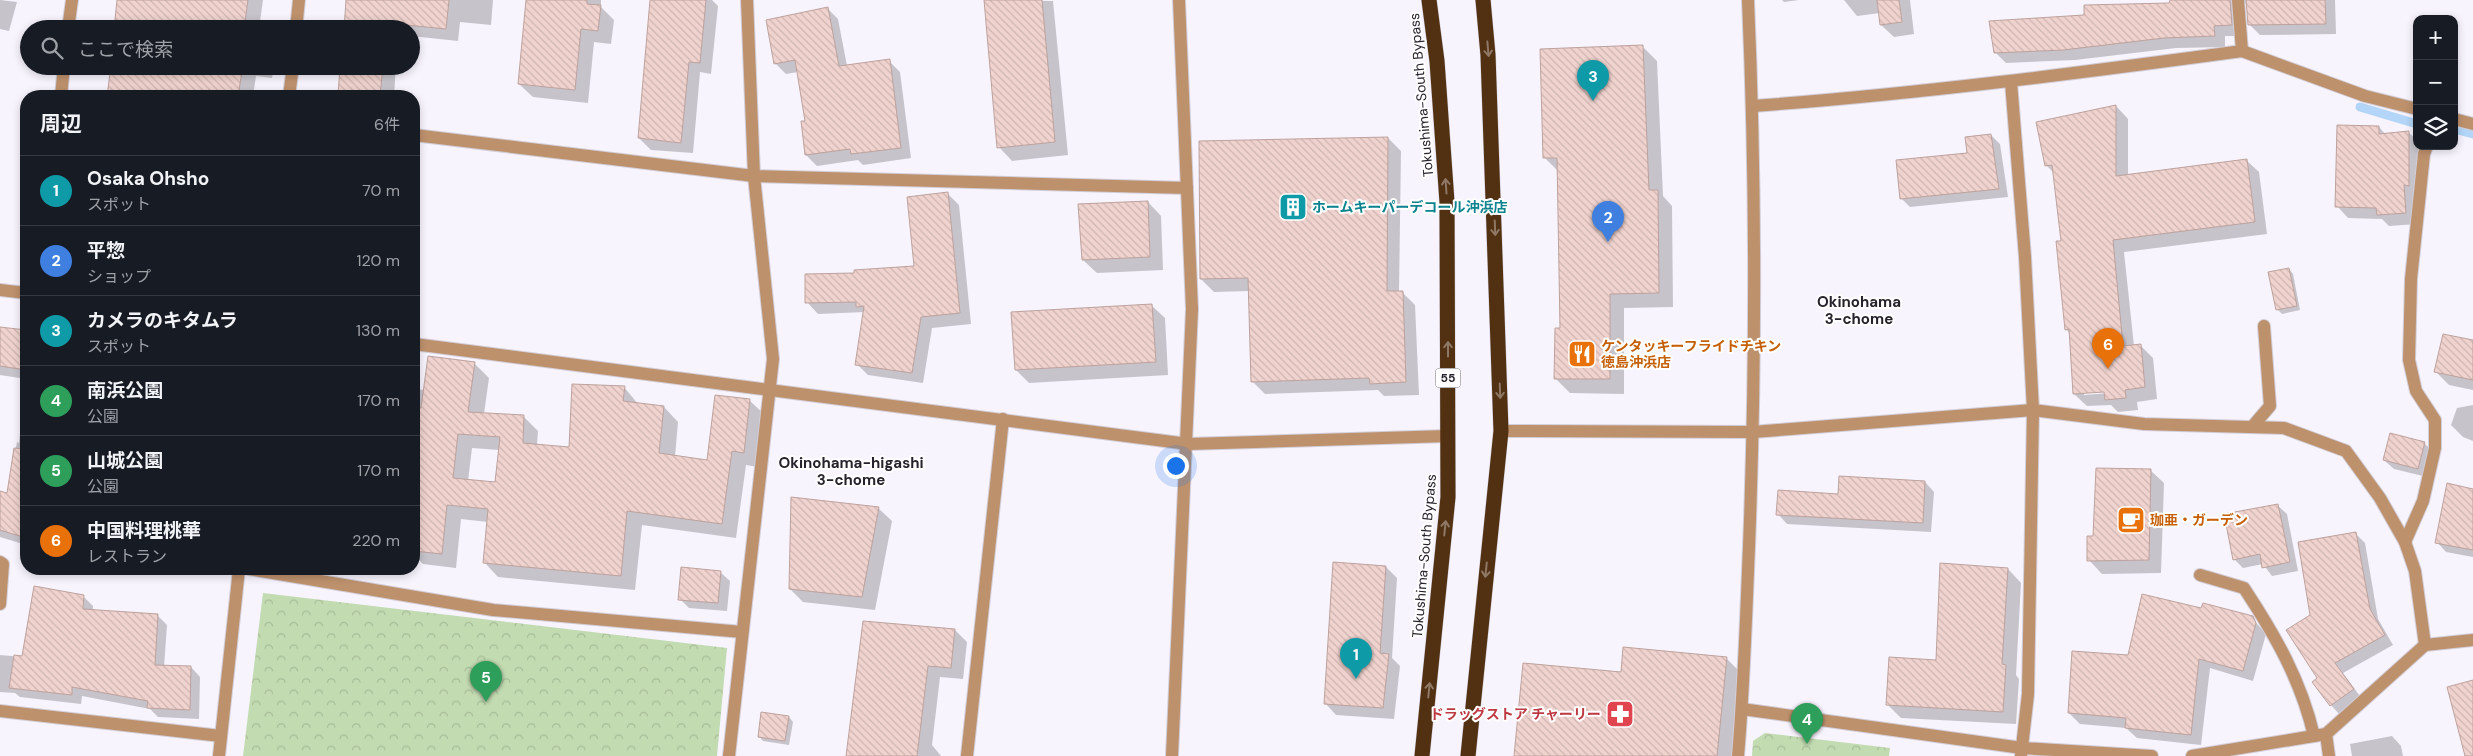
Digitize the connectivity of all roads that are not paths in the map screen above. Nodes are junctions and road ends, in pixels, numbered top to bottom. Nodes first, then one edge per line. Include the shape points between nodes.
1 (72, 0) edge
2 (299, 0) edge
3 (747, 0) edge
4 (1179, 0) edge
5 (1429, 0) edge
6 (1483, 0) edge
7 (1748, 0) edge
8 (2238, 0) edge
9 (69, 20) edge
10 (297, 20) edge
11 (2242, 51) junction
12 (63, 75) edge
13 (291, 75) edge
14 (2012, 82) junction
15 (62, 90) edge
16 (290, 90) edge
17 (1753, 106) junction
18 (2413, 108) edge
19 (2458, 120) edge
20 (2473, 124) edge
21 (420, 135) edge
22 (2426, 150) edge
23 (754, 176) junction
24 (1187, 188) junction
25 (0, 290) edge
26 (20, 293) edge
27 (2264, 326) dead end
28 (420, 345) edge
29 (771, 389) junction
30 (2033, 410) junction
31 (1003, 419) junction
32 (2252, 427) junction
33 (1501, 431) junction
34 (1754, 432) junction
35 (1448, 436) junction
36 (1188, 444) junction
37 (2405, 542) junction
38 (0, 562) edge
39 (238, 575) edge
40 (285, 575) edge
41 (2200, 575) dead end
42 (0, 604) edge
43 (742, 632) junction
44 (2473, 640) edge
45 (2425, 645) junction
46 (1742, 709) junction
47 (0, 711) edge
48 (2320, 735) junction
49 (221, 736) junction
50 (2021, 752) edge
51 (219, 756) edge
52 (729, 756) edge
53 (967, 756) edge
54 (1172, 756) edge
55 (1422, 756) edge
56 (1468, 756) edge
57 (1738, 756) edge
58 (2152, 756) edge
59 (2192, 756) edge
60 (2329, 756) edge

1 - 9 street
2 - 10 street
3 - 23 street
4 - 24 street
35 -> 5 highway, Tokushima-South Bypass / 55 via 1447,202 1438,61
6 -> 33 highway via 1488,55
7 - 17 street
8 - 11 street
11 - 14 street
11 - 18 street via 2365,96
12 - 15 street
13 - 16 street
14 - 17 street via 1867,98
14 - 30 street
17 - 34 street
19 - 20 street
21 - 23 street
22 - 37 street via 2411,279 2408,360 2416,391 2436,420 2435,448 2423,501
23 - 24 street
23 - 29 street via 773,359
24 - 36 street via 1192,309
25 - 26 street
27 - 32 street via 2270,406
28 - 29 street
29 - 31 street
29 - 43 street
30 - 32 street via 2144,424
30 - 34 street
30 - 50 street via 2028,694
31 - 36 street
31 - 53 street
32 - 37 street via 2284,428 2346,451 2380,498
33 - 34 street
33 -> 56 highway
34 - 46 street
35 - 36 street
55 -> 35 highway, Tokushima-South Bypass / 55 via 1448,497
36 - 54 street
37 - 45 street via 2415,571
38 - 42 street via 4,564
39 - 49 street
40 - 43 street via 493,610
41 - 48 street via 2244,588 2276,636
43 - 52 street
44 - 45 street
45 - 48 street
46 - 50 street
46 - 57 street
47 - 49 street
48 - 59 street
48 - 60 street
49 - 51 street
50 - 58 street

